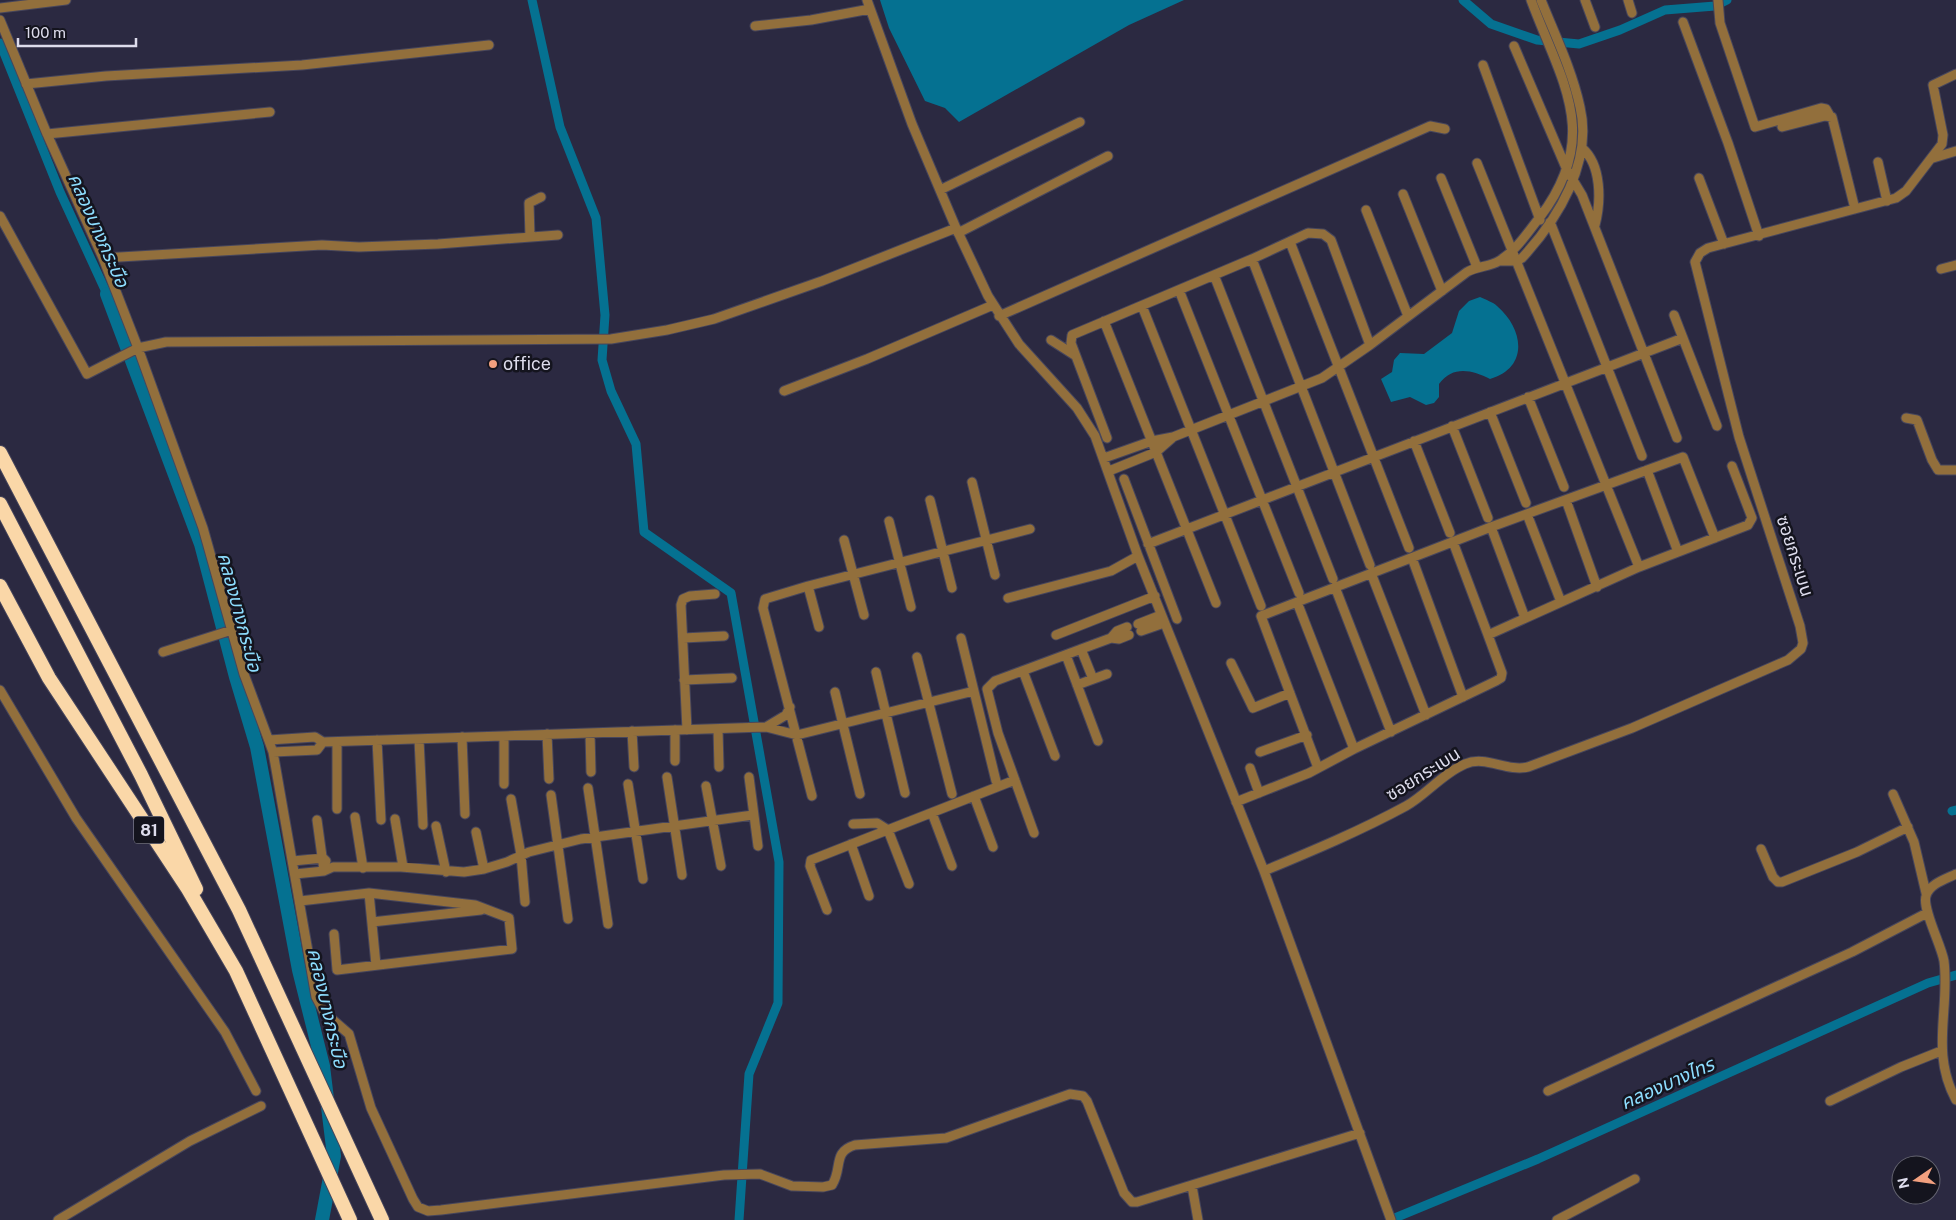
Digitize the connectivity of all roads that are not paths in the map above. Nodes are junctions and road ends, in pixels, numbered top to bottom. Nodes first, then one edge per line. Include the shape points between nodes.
1 (66, 0) edge
2 (867, 0) edge
3 (1585, 0) edge
4 (1628, 0) edge
5 (1537, 1) edge
6 (1718, 1) edge
7 (0, 8) edge
8 (870, 9) junction
9 (1632, 13) dead end
10 (0, 20) edge
11 (1683, 22) dead end
12 (755, 26) dead end
13 (1595, 27) dead end
14 (489, 45) dead end
15 (1514, 46) dead end
16 (1483, 65) dead end
17 (1956, 74) edge
18 (26, 84) junction
19 (1569, 84) junction
20 (270, 112) dead end
21 (1830, 116) junction
22 (1080, 122) dead end
23 (1782, 127) dead end
24 (1445, 129) dead end
25 (47, 134) junction
26 (1582, 148) junction
27 (1956, 151) edge
28 (1108, 156) dead end
29 (1933, 158) junction
30 (1878, 162) dead end
31 (1477, 163) dead end
32 (1567, 170) junction
33 (1441, 178) dead end
34 (1699, 178) dead end
35 (1574, 180) junction
36 (940, 190) junction
37 (1403, 194) dead end
38 (541, 197) dead end
39 (1886, 201) junction
40 (1366, 210) dead end
41 (1855, 210) junction
42 (0, 216) edge
43 (1539, 217) junction
44 (1595, 225) junction
45 (1547, 226) junction
46 (957, 231) junction
47 (558, 235) dead end
48 (1759, 236) junction
49 (530, 237) junction
50 (1290, 242) junction
51 (1724, 244) junction
52 (1512, 251) junction
53 (103, 258) junction
54 (1252, 259) junction
55 (1499, 261) junction
56 (1517, 261) junction
57 (1956, 265) edge
58 (1476, 267) junction
59 (1940, 269) dead end
60 (1214, 275) junction
61 (1179, 290) junction
62 (1442, 291) junction
63 (993, 305) junction
64 (1142, 306) junction
65 (999, 316) junction
66 (1408, 316) junction
67 (1674, 316) dead end
68 (1104, 321) junction
69 (1682, 338) junction
70 (1051, 340) dead end
71 (1370, 345) junction
72 (138, 348) junction
73 (1645, 352) junction
74 (1076, 356) junction
75 (1339, 367) junction
76 (1606, 367) junction
77 (1565, 383) junction
78 (1301, 386) junction
79 (784, 391) dead end
80 (1528, 397) junction
81 (1263, 401) junction
82 (1490, 412) junction
83 (1228, 415) junction
84 (1906, 418) dead end
85 (1452, 426) junction
86 (1718, 426) dead end
87 (1191, 430) junction
88 (1173, 437) junction
89 (1107, 438) dead end
90 (1677, 438) dead end
91 (1152, 440) junction
92 (1414, 441) junction
93 (1156, 452) junction
94 (0, 453) edge
95 (1642, 456) dead end
96 (1374, 457) junction
97 (1104, 458) junction
98 (1732, 466) dead end
99 (1647, 470) junction
100 (1956, 470) edge
101 (1109, 471) junction
102 (1334, 472) junction
103 (1124, 479) dead end
104 (972, 482) dead end
105 (1606, 485) junction
106 (1297, 486) junction
107 (1564, 487) dead end
108 (930, 500) dead end
109 (1262, 500) junction
110 (1566, 500) junction
111 (1526, 502) dead end
112 (0, 504) edge
113 (1225, 514) junction
114 (1527, 514) junction
115 (1488, 518) dead end
116 (889, 521) dead end
117 (1490, 527) junction
118 (1030, 529) dead end
119 (1186, 529) junction
120 (1451, 537) junction
121 (1715, 538) junction
122 (844, 540) dead end
123 (986, 540) junction
124 (1148, 544) junction
125 (943, 551) junction
126 (1678, 552) junction
127 (1411, 553) junction
128 (1138, 556) junction
129 (900, 562) junction
130 (1639, 568) junction
131 (1371, 569) junction
132 (853, 574) junction
133 (995, 575) dead end
134 (1334, 583) junction
135 (0, 586) edge
136 (808, 586) junction
137 (1597, 587) junction
138 (952, 588) dead end
139 (714, 594) dead end
140 (1155, 596) junction
141 (1298, 597) junction
142 (1008, 598) dead end
143 (1561, 602) junction
144 (1216, 604) dead end
145 (1261, 606) dead end
146 (912, 607) dead end
147 (864, 615) dead end
148 (1525, 618) junction
149 (1163, 619) junction
150 (1177, 619) dead end
151 (819, 627) dead end
152 (1139, 628) dead end
153 (230, 630) junction
154 (1128, 631) dead end
155 (1056, 635) dead end
156 (1488, 635) junction
157 (724, 636) dead end
158 (682, 638) junction
159 (961, 638) dead end
160 (1082, 649) junction
161 (163, 652) dead end
162 (1066, 655) junction
163 (917, 657) dead end
164 (1231, 663) dead end
165 (1023, 671) junction
166 (876, 672) dead end
167 (1107, 674) dead end
168 (732, 678) dead end
169 (1093, 679) junction
170 (684, 680) junction
171 (1077, 685) junction
172 (0, 690) edge
173 (974, 691) junction
174 (835, 692) dead end
175 (1290, 693) junction
176 (1464, 697) junction
177 (930, 702) junction
178 (790, 707) junction
179 (886, 714) junction
180 (1426, 715) junction
181 (843, 725) junction
182 (766, 727) junction
183 (718, 728) junction
184 (675, 730) junction
185 (686, 730) junction
186 (632, 732) junction
187 (1391, 732) junction
188 (590, 733) junction
189 (547, 734) junction
190 (797, 735) junction
191 (1307, 735) junction
192 (504, 736) junction
193 (462, 738) junction
194 (420, 739) junction
195 (270, 740) junction
196 (377, 740) junction
197 (1098, 741) dead end
198 (323, 742) junction
199 (337, 742) junction
200 (1354, 748) junction
201 (273, 752) junction
202 (1260, 752) dead end
203 (1055, 756) dead end
204 (675, 761) dead end
205 (719, 767) dead end
206 (634, 768) dead end
207 (1250, 768) dead end
208 (1318, 768) junction
209 (591, 772) dead end
210 (667, 777) dead end
211 (749, 777) dead end
212 (549, 779) dead end
213 (996, 780) dead end
214 (1015, 780) junction
215 (504, 784) dead end
216 (628, 784) dead end
217 (706, 786) dead end
218 (588, 788) dead end
219 (905, 793) dead end
220 (1260, 793) junction
221 (551, 794) dead end
222 (860, 794) dead end
223 (952, 794) dead end
224 (1893, 794) dead end
225 (812, 796) dead end
226 (974, 796) junction
227 (511, 799) dead end
228 (1236, 802) junction
229 (337, 808) dead end
230 (932, 813) junction
231 (465, 814) dead end
232 (753, 815) junction
233 (355, 817) dead end
234 (713, 819) junction
235 (317, 820) dead end
236 (381, 820) dead end
237 (395, 820) dead end
238 (675, 824) junction
239 (853, 824) dead end
240 (423, 825) dead end
241 (436, 826) dead end
242 (1908, 828) junction
243 (888, 830) junction
244 (637, 831) junction
245 (476, 832) dead end
246 (1034, 833) dead end
247 (596, 837) junction
248 (559, 844) junction
249 (851, 844) junction
250 (758, 846) dead end
251 (994, 847) dead end
252 (1761, 850) dead end
253 (521, 855) junction
254 (323, 858) junction
255 (293, 861) junction
256 (721, 866) dead end
257 (952, 866) dead end
258 (333, 867) junction
259 (403, 867) junction
260 (363, 868) junction
261 (484, 869) junction
262 (1264, 871) junction
263 (324, 872) junction
264 (446, 872) junction
265 (295, 874) junction
266 (1956, 874) edge
267 (682, 875) dead end
268 (643, 879) dead end
269 (909, 884) dead end
270 (369, 893) junction
271 (1926, 893) junction
272 (869, 896) dead end
273 (300, 901) junction
274 (526, 902) dead end
275 (488, 909) junction
276 (827, 910) dead end
277 (1928, 913) junction
278 (568, 919) dead end
279 (372, 922) junction
280 (608, 924) dead end
281 (334, 934) dead end
282 (376, 965) junction
283 (236, 971) junction
284 (1941, 1051) junction
285 (256, 1091) dead end
286 (1548, 1091) dead end
287 (1956, 1100) edge
288 (1830, 1101) dead end
289 (261, 1106) dead end
290 (1360, 1133) junction
291 (1636, 1178) dead end
292 (1192, 1186) junction
293 (441, 1210) junction
294 (58, 1220) edge
295 (350, 1220) edge
296 (382, 1220) edge
297 (443, 1220) edge
298 (1198, 1220) edge
299 (1391, 1220) edge
300 (1557, 1220) edge

1 - 7 street
2 - 8 street
3 - 13 street
4 - 9 street
5 - 19 street
6 - 21 street via 1718,15 1755,127 1821,108
8 - 12 street
8 - 36 street
10 - 18 street
11 - 48 street
14 - 18 street via 302,65
15 - 32 street
16 - 43 street
17 - 29 street, ซอยกระเบน via 1934,85 1943,135 1942,144
18 - 25 street
19 - 26 street via 1581,109
19 - 32 street via 1573,130
20 - 25 street
21 - 23 street
21 - 41 street via 1834,120
22 - 36 street
24 - 65 street via 1430,126
25 - 53 street
26 - 35 street
26 - 44 street via 1593,164 1599,197
27 - 29 street
28 - 46 street
29 - 39 street, ซอยกระเบน via 1906,190
30 - 39 street
31 - 52 street
32 - 35 street
32 - 43 street
33 - 58 street
34 - 51 street
35 - 44 street
35 - 45 street
36 - 46 street
37 - 62 street
38 - 49 street via 530,203
39 - 41 street, ซอยกระเบน
40 - 66 street
41 - 48 street, ซอยกระเบน
42 - 72 street via 87,374
43 - 45 street
43 - 52 street
44 - 73 street
45 - 56 street
45 - 76 street
46 - 63 street
46 - 72 street via 714,319 611,339 166,342
47 - 49 street
48 - 51 street, ซอยกระเบน
49 - 53 street
50 - 54 street
50 - 71 street via 1317,232 1330,240
50 - 75 street
51 - 262 street, ซอยกระเบน via 1700,253 1695,262 1696,274 1739,437 1800,626 1801,649 1788,660 1730,687 1528,767 1510,768 1482,761 1464,764 1408,805
52 - 55 street
52 - 56 street
53 - 72 street
54 - 60 street
54 - 78 street
55 - 56 street
55 - 58 street
56 - 77 street
57 - 59 street
58 - 62 street
60 - 61 street
60 - 81 street
61 - 64 street
61 - 83 street
62 - 66 street
63 - 65 street
63 - 79 street via 867,360
64 - 68 street
64 - 87 street
65 - 97 street via 1035,364 1086,420
66 - 71 street
67 - 69 street
68 - 74 street via 1072,335 1071,344
68 - 91 street
69 - 73 street
69 - 86 street
70 - 74 street
71 - 75 street
72 - 153 street via 203,528
73 - 76 street
73 - 90 street
74 - 89 street
75 - 78 street
75 - 96 street
76 - 77 street
76 - 95 street
77 - 80 street
77 - 105 street
78 - 81 street
78 - 102 street
80 - 82 street
80 - 107 street
81 - 83 street
81 - 106 street
82 - 85 street
82 - 111 street
83 - 87 street
83 - 109 street
84 - 100 street via 1917,420 1938,470
85 - 92 street
85 - 115 street
87 - 88 street
87 - 113 street
88 - 91 street
88 - 93 street
91 - 93 street
91 - 97 street
92 - 96 street
92 - 120 street
93 - 101 street
93 - 119 street
94 - 296 highway, 81 via 235,903
96 - 102 street
96 - 127 street
97 - 101 street
98 - 121 street via 1752,518 1751,522
99 - 105 street
99 - 121 street via 1683,457
99 - 126 street
101 - 128 street
102 - 106 street
102 - 131 street
103 - 124 street
104 - 123 street
105 - 110 street
105 - 130 street
106 - 109 street
106 - 134 street
108 - 125 street
109 - 113 street
109 - 141 street
110 - 114 street
110 - 137 street
112 - 283 highway, 81 via 141,775
113 - 119 street
113 - 145 street
114 - 117 street
114 - 143 street
116 - 129 street
117 - 120 street
117 - 148 street
118 - 123 street
119 - 124 street
119 - 144 street
120 - 127 street
120 - 156 street
121 - 126 street
122 - 132 street
123 - 125 street
123 - 133 street
124 - 150 street
125 - 129 street
125 - 138 street
126 - 130 street
127 - 131 street
127 - 176 street
128 - 140 street
128 - 142 street via 1111,571
129 - 132 street
129 - 146 street
130 - 137 street
131 - 134 street
131 - 180 street
132 - 136 street
132 - 147 street
134 - 141 street
134 - 187 street
135 - 283 highway, 81 via 63,702 183,882
136 - 151 street
136 - 178 street via 770,596 763,603
137 - 143 street
139 - 158 street via 683,599
140 - 149 street
140 - 155 street
141 - 175 street via 1261,616
141 - 200 street
143 - 148 street
148 - 156 street
149 - 152 street
149 - 228 street
153 - 161 street
153 - 195 street
154 - 160 street via 1117,631 1111,638
156 - 176 street via 1501,678
157 - 158 street
158 - 170 street
159 - 173 street
160 - 162 street
160 - 169 street
162 - 165 street
162 - 171 street
163 - 177 street
164 - 175 street via 1253,708
165 - 203 street
165 - 214 street via 995,681 988,689 998,733
166 - 179 street
167 - 169 street
168 - 170 street
169 - 171 street
170 - 185 street
171 - 197 street
172 - 285 street via 76,818 225,1032
173 - 177 street
173 - 213 street
174 - 181 street
175 - 191 street
176 - 180 street
177 - 179 street
177 - 223 street
178 - 182 street via 786,715
178 - 190 street
179 - 181 street
179 - 219 street
180 - 187 street
181 - 190 street
181 - 222 street
182 - 183 street
182 - 190 street
183 - 185 street
183 - 205 street
184 - 185 street
184 - 186 street
184 - 204 street
186 - 188 street
186 - 206 street
187 - 200 street
188 - 189 street
188 - 209 street
189 - 192 street
189 - 212 street
190 - 225 street
191 - 202 street
191 - 208 street
192 - 193 street
192 - 215 street
193 - 194 street
193 - 231 street
194 - 196 street
194 - 240 street
195 - 198 street via 315,737
195 - 201 street
196 - 199 street
196 - 236 street
198 - 199 street
198 - 201 street via 317,750
199 - 229 street
200 - 208 street
201 - 255 street
207 - 220 street
208 - 220 street
210 - 238 street
211 - 232 street
214 - 226 street
214 - 246 street
216 - 244 street
217 - 234 street
218 - 247 street
220 - 228 street
221 - 248 street
224 - 242 street
226 - 230 street
226 - 251 street
227 - 253 street
228 - 262 street
230 - 243 street
230 - 257 street
232 - 234 street
232 - 250 street
233 - 260 street
234 - 238 street
234 - 256 street
235 - 254 street
237 - 259 street
238 - 244 street
238 - 267 street
239 - 243 street via 877,822
241 - 264 street
242 - 252 street via 1782,882 1773,877
242 - 271 street
243 - 249 street
243 - 269 street
244 - 247 street
244 - 268 street
245 - 261 street
247 - 248 street
247 - 280 street
248 - 253 street
248 - 278 street
249 - 272 street
249 - 276 street via 809,862
253 - 261 street
253 - 274 street
254 - 255 street
254 - 258 street
254 - 263 street
255 - 265 street
258 - 260 street
258 - 263 street
259 - 260 street
259 - 264 street
261 - 264 street
262 - 290 street
263 - 265 street
265 - 273 street
266 - 271 street
270 - 273 street
270 - 275 street
270 - 279 street
271 - 277 street
273 - 293 street via 316,997 324,1012 348,1034 370,1108 413,1199 418,1207
275 - 279 street
275 - 282 street via 509,918 512,949
277 - 284 street via 1944,961
277 - 286 street via 1843,956
279 - 282 street
281 - 282 street via 337,970
283 - 295 highway, 81
284 - 287 street via 1943,1067
284 - 288 street
289 - 294 street via 190,1141
290 - 292 street
290 - 299 street
291 - 300 street
292 - 293 street via 1137,1202 1128,1199 1087,1101 1084,1096 1070,1094 946,1138 846,1148 841,1153 832,1185 823,1187 792,1186 760,1174 724,1174
292 - 298 street
293 - 297 street

